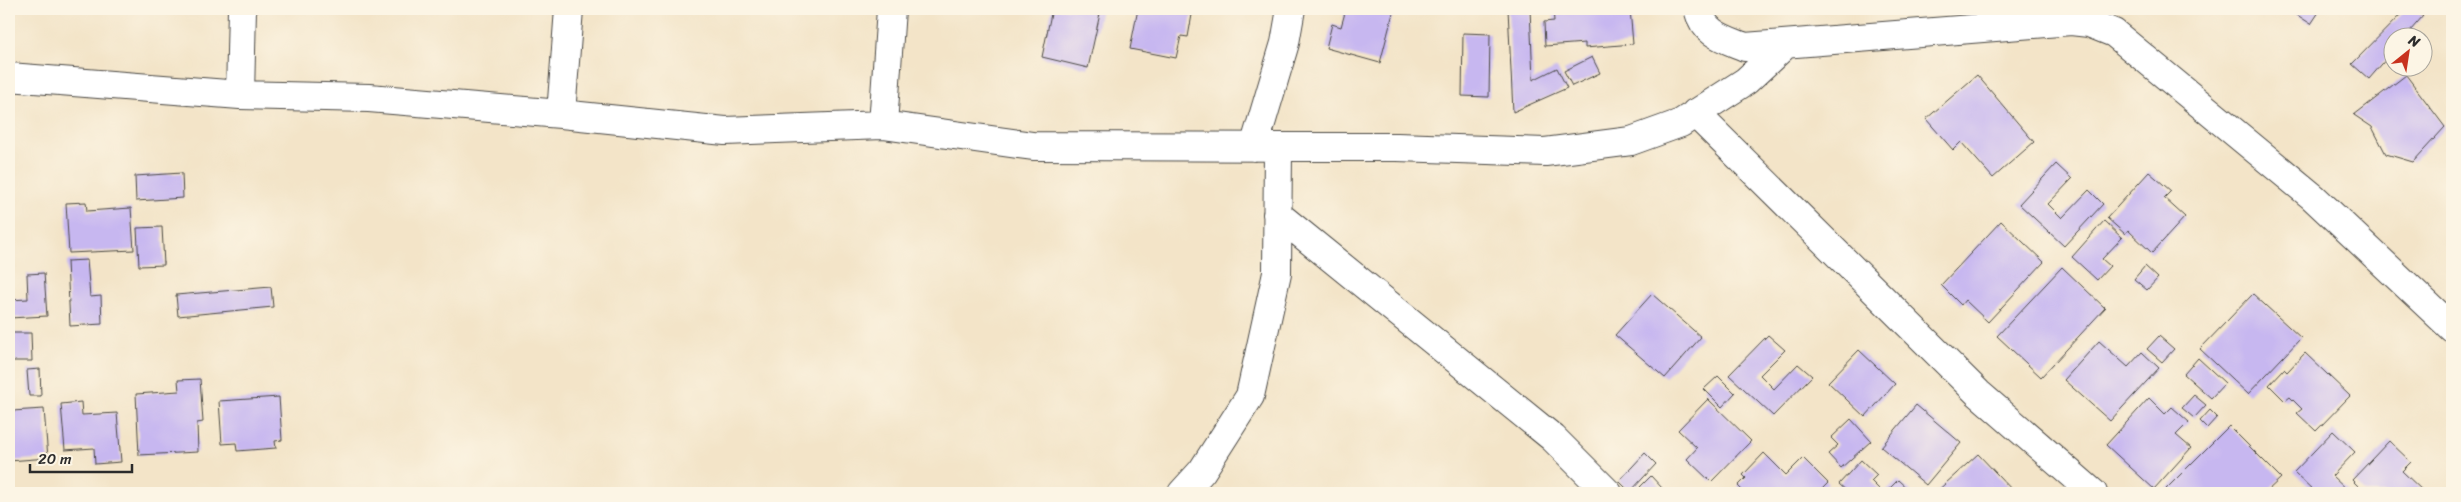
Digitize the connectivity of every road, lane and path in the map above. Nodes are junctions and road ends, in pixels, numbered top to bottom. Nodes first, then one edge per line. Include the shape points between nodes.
1 (242, 9) edge
2 (569, 9) edge
3 (891, 9) edge
4 (1291, 9) edge
5 (1698, 9) edge
6 (2076, 15) edge
7 (1786, 44) junction
8 (9, 77) edge
9 (240, 95) junction
10 (1695, 113) junction
11 (561, 114) junction
12 (883, 125) junction
13 (1266, 147) junction
14 (1277, 214) junction
15 (2452, 328) edge
16 (2083, 490) edge
17 (1182, 493) edge
18 (1608, 493) edge

1 - 9 street
2 - 11 street
3 - 12 street
4 - 13 street
5 - 7 street via 1701,21 1716,35 1745,47
6 - 7 street
6 - 15 street via 2114,33 2314,197
7 - 10 street via 1746,81
8 - 9 street
9 - 11 street via 369,98
10 - 13 street via 1681,122 1631,141 1545,152
10 - 16 street via 1978,393
11 - 12 street via 724,131
12 - 13 street via 1033,146
13 - 14 street
14 - 17 street via 1277,273 1250,396 1202,471
14 - 18 street via 1546,432

